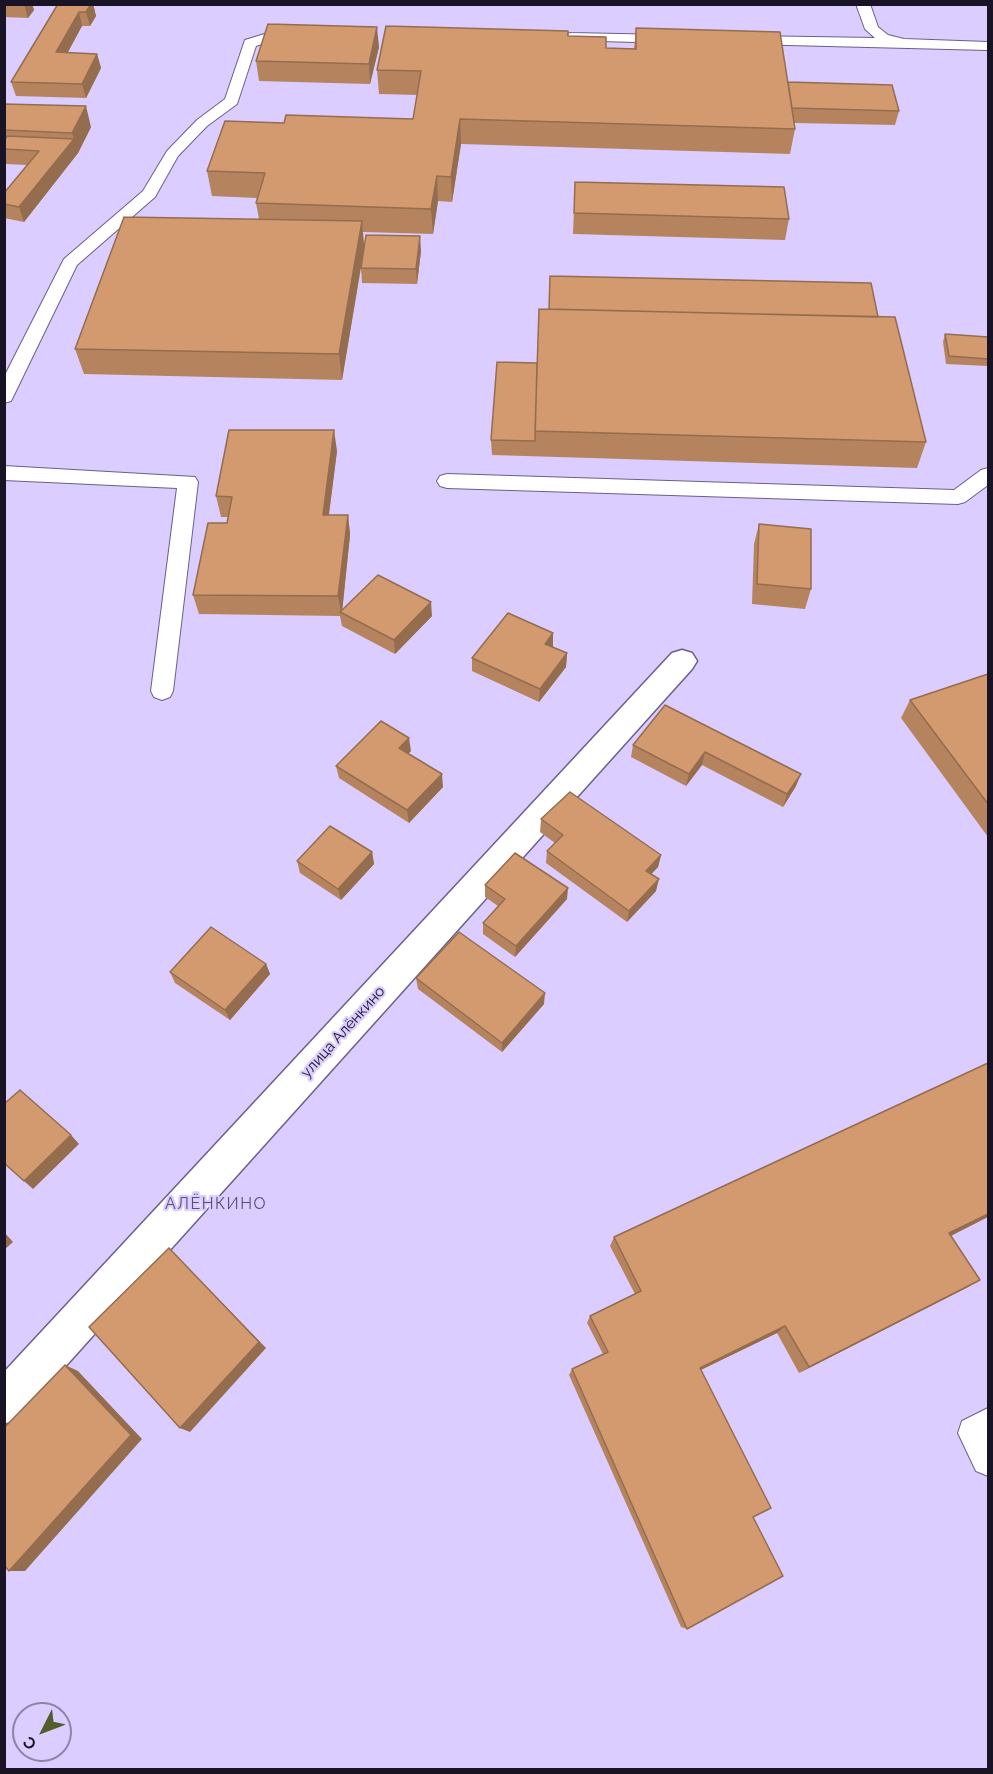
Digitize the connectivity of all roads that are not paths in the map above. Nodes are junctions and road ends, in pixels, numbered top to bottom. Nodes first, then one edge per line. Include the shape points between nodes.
1 (863, 4) edge
2 (308, 33) edge
3 (558, 37) edge
4 (689, 39) edge
5 (737, 40) edge
6 (904, 43) junction
7 (988, 46) edge
8 (4, 397) edge
9 (4, 473) edge
10 (988, 476) edge
11 (447, 481) dead end
12 (682, 661) dead end
13 (162, 691) dead end
14 (4, 1403) edge
15 (988, 1424) edge
16 (988, 1459) edge

1 - 6 lane via 872,29 883,38
2 - 8 lane via 284,32 250,43 232,101 202,123 172,154 149,194 70,263
3 - 4 lane
5 - 6 lane
6 - 7 lane
9 - 13 lane via 188,482
10 - 11 lane via 958,498
12 - 14 street, улица Алёнкино
15 - 16 lane via 974,1433

